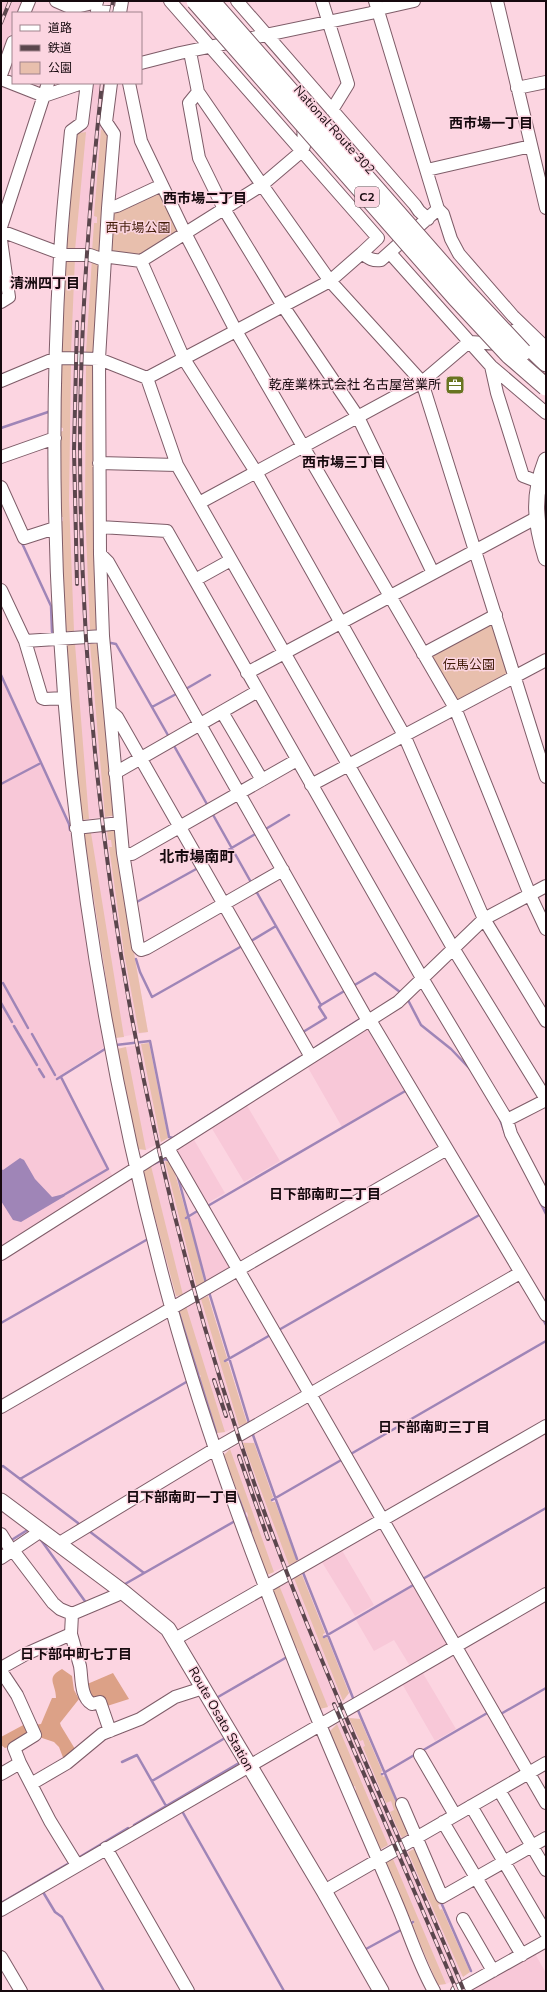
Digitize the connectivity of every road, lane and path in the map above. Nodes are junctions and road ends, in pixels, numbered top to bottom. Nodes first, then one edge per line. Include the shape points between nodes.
1 (29, 1) edge
2 (56, 1) edge
3 (122, 1) edge
4 (170, 1) edge
5 (194, 1) edge
6 (211, 1) edge
7 (220, 1) edge
8 (237, 1) edge
9 (322, 1) edge
10 (414, 1) edge
11 (497, 1) edge
12 (376, 6) edge
13 (97, 7) edge
14 (71, 11) edge
15 (24, 12) edge
16 (116, 12) edge
17 (120, 12) edge
18 (328, 22) junction
19 (260, 37) junction
20 (12, 45) edge
21 (210, 47) junction
22 (190, 52) junction
23 (142, 63) edge
24 (1, 75) edge
25 (1, 79) edge
26 (546, 82) edge
27 (12, 83) edge
28 (14, 84) edge
29 (48, 84) edge
30 (79, 84) edge
31 (87, 84) edge
32 (111, 84) edge
33 (129, 84) edge
34 (517, 88) junction
35 (198, 92) junction
36 (307, 93) junction
37 (44, 96) junction
38 (332, 110) junction
39 (531, 146) junction
40 (302, 151) junction
41 (373, 156) junction
42 (427, 170) junction
43 (373, 174) junction
44 (162, 185) junction
45 (262, 185) junction
46 (108, 208) junction
47 (546, 208) edge
48 (224, 209) junction
49 (438, 210) junction
50 (424, 223) junction
51 (1, 227) edge
52 (1, 231) edge
53 (185, 233) junction
54 (1, 240) edge
55 (390, 253) junction
56 (60, 254) junction
57 (362, 254) junction
58 (104, 258) junction
59 (141, 261) junction
60 (456, 264) junction
61 (330, 280) junction
62 (1, 302) edge
63 (283, 306) junction
64 (443, 313) junction
65 (514, 324) junction
66 (236, 331) junction
67 (469, 342) junction
68 (528, 347) junction
69 (546, 348) edge
70 (56, 358) junction
71 (99, 359) junction
72 (184, 359) junction
73 (546, 363) edge
74 (492, 366) junction
75 (546, 373) edge
76 (147, 378) junction
77 (1, 381) edge
78 (422, 382) junction
79 (546, 387) edge
80 (546, 413) edge
81 (358, 417) junction
82 (56, 438) junction
83 (303, 447) junction
84 (1, 457) edge
85 (546, 460) edge
86 (99, 463) junction
87 (177, 465) junction
88 (256, 472) junction
89 (539, 482) junction
90 (1, 487) edge
91 (199, 503) junction
92 (536, 518) junction
93 (55, 528) junction
94 (100, 528) junction
95 (475, 550) junction
96 (100, 554) junction
97 (546, 558) edge
98 (231, 560) junction
99 (433, 573) junction
100 (195, 580) junction
101 (1, 590) edge
102 (390, 596) junction
103 (496, 615) junction
104 (341, 622) junction
105 (103, 636) junction
106 (59, 639) junction
107 (25, 641) junction
108 (284, 653) junction
109 (423, 654) junction
110 (546, 660) edge
111 (247, 673) junction
112 (515, 676) junction
113 (258, 691) junction
114 (64, 698) junction
115 (455, 708) junction
116 (110, 711) junction
117 (222, 712) junction
118 (200, 724) junction
119 (404, 735) junction
120 (141, 758) junction
121 (297, 760) junction
122 (348, 765) junction
123 (115, 772) junction
124 (546, 777) edge
125 (262, 780) junction
126 (311, 785) junction
127 (239, 793) junction
128 (120, 823) junction
129 (180, 827) junction
130 (76, 828) junction
131 (123, 853) junction
132 (283, 870) junction
133 (546, 886) edge
134 (530, 895) junction
135 (224, 904) junction
136 (484, 919) junction
137 (546, 929) edge
138 (453, 948) junction
139 (422, 978) junction
140 (369, 1020) junction
141 (546, 1020) edge
142 (311, 1057) junction
143 (546, 1100) edge
144 (507, 1120) junction
145 (168, 1148) junction
146 (447, 1149) junction
147 (136, 1168) junction
148 (546, 1202) edge
149 (1, 1254) edge
150 (238, 1270) junction
151 (520, 1273) junction
152 (544, 1308) edge
153 (172, 1309) junction
154 (310, 1395) junction
155 (1, 1407) edge
156 (546, 1426) edge
157 (215, 1449) junction
158 (1, 1502) edge
159 (382, 1519) junction
160 (41, 1531) junction
161 (1, 1534) edge
162 (58, 1544) junction
163 (12, 1550) junction
164 (1, 1558) edge
165 (265, 1587) junction
166 (123, 1592) junction
167 (546, 1594) edge
168 (72, 1614) junction
169 (72, 1634) junction
170 (175, 1639) junction
171 (456, 1646) junction
172 (1, 1669) edge
173 (203, 1688) junction
174 (320, 1725) junction
175 (110, 1731) junction
176 (420, 1755) dead end
177 (20, 1763) junction
178 (546, 1763) edge
179 (248, 1765) junction
180 (528, 1773) junction
181 (1, 1774) edge
182 (31, 1784) junction
183 (499, 1790) junction
184 (545, 1800) edge
185 (402, 1804) dead end
186 (471, 1806) junction
187 (455, 1815) junction
188 (443, 1822) junction
189 (416, 1838) junction
190 (546, 1838) edge
191 (532, 1846) junction
192 (106, 1848) junction
193 (377, 1860) junction
194 (504, 1862) junction
195 (77, 1865) junction
196 (546, 1870) edge
197 (476, 1878) junction
198 (324, 1891) junction
199 (1, 1910) edge
200 (463, 1919) dead end
201 (546, 1933) edge
202 (546, 1941) edge
203 (522, 1955) junction
204 (1, 1957) edge
205 (493, 1971) junction
206 (21, 1991) edge
207 (188, 1991) edge
208 (381, 1991) edge
209 (434, 1991) edge
210 (457, 1991) edge

1 - 15 street
2 - 14 street
3 - 17 street
4 - 21 street
5 - 79 highway, C2, bridge via 455,298 509,355
6 - 75 highway, C2, bridge via 468,294
7 - 19 highway, National Route 302
8 - 19 street
9 - 18 street
10 - 12 street
11 - 34 street
12 - 18 street
12 - 42 street
13 - 14 street
13 - 16 street
18 - 19 street
18 - 38 street via 348,84
19 - 21 street
19 - 36 highway, National Route 302
20 - 24 street
21 - 22 street
21 - 40 street
22 - 23 street
22 - 35 street
25 - 27 street
26 - 34 street
28 - 37 street
29 - 37 street
30 - 37 street
31 - 56 street via 82,123 71,131
32 - 46 street via 106,122 114,134
33 - 44 street via 141,141
34 - 39 street
35 - 45 street
35 - 48 street via 190,103 199,158
36 - 38 street
36 - 40 street
36 - 43 highway, National Route 302
37 - 51 street
38 - 41 street
39 - 42 street
39 - 47 street
40 - 45 street
40 - 57 street via 378,238
41 - 43 street
41 - 50 street via 415,205
42 - 49 street
43 - 50 highway, National Route 302
44 - 46 street
44 - 53 street
45 - 48 street
45 - 61 street
46 - 58 street
48 - 53 street
48 - 63 street
49 - 50 street
49 - 60 street via 443,214 454,247
50 - 55 street
50 - 60 highway, National Route 302
52 - 56 street
53 - 59 street
53 - 66 street
54 - 62 street via 9,297
55 - 57 street via 375,261
55 - 64 street
56 - 58 street
56 - 70 street
57 - 61 street
58 - 59 street
58 - 71 street
59 - 72 street
60 - 64 street
60 - 65 highway, National Route 302
61 - 63 street
61 - 78 street
63 - 66 street
63 - 81 street
64 - 67 street
65 - 68 highway, National Route 302
65 - 69 street
66 - 72 street
66 - 83 street
67 - 68 street
67 - 74 street
67 - 78 street
68 - 73 highway, National Route 302
70 - 71 street
70 - 77 street
70 - 82 street
71 - 76 street
71 - 86 street
72 - 76 street
72 - 88 street
74 - 80 street
74 - 89 street via 497,393 523,476
76 - 87 street
78 - 81 street
78 - 95 street
81 - 83 street
81 - 99 street
82 - 84 street
82 - 93 street
83 - 88 street
83 - 102 street
85 - 89 main road
86 - 87 street
86 - 94 street
87 - 91 street
88 - 91 street
88 - 104 street
89 - 92 main road
90 - 93 street via 24,538
91 - 98 street
92 - 95 street
92 - 97 main road
93 - 106 street
94 - 96 street
94 - 100 street via 167,531
95 - 99 street
95 - 103 street
96 - 105 street
96 - 118 street via 108,562
98 - 100 street
98 - 108 street
99 - 102 street
100 - 111 street
101 - 107 street
102 - 104 street
102 - 109 street
103 - 109 street
103 - 112 street
104 - 108 street
104 - 119 street
105 - 106 street
105 - 116 street
106 - 107 street
106 - 114 street
107 - 114 street via 42,698
108 - 111 street
108 - 122 street
109 - 115 street
110 - 112 street
111 - 113 street
112 - 115 street
112 - 124 street
113 - 117 street
113 - 121 street
114 - 130 street
115 - 119 street
115 - 134 street
116 - 120 street via 117,717
116 - 123 street
117 - 118 street
117 - 125 street
118 - 120 street
118 - 127 street
119 - 122 street
119 - 136 street
120 - 123 street
120 - 129 street
121 - 125 street
121 - 126 street
122 - 126 street
122 - 138 street
123 - 128 street
125 - 127 street
126 - 139 street
127 - 129 street
127 - 132 street
128 - 130 street
128 - 131 street
129 - 131 street via 132,854
129 - 135 street
130 - 147 street via 110,1043
131 - 135 street via 138,947 141,950
132 - 135 street
132 - 140 street
133 - 134 street
134 - 136 street
134 - 137 street
135 - 142 street
136 - 138 street
136 - 141 street
138 - 139 street
138 - 143 street
139 - 140 street via 398,1002
139 - 144 street
140 - 142 street
140 - 146 street
142 - 145 street
143 - 144 street
144 - 148 street via 511,1134
145 - 147 street
145 - 150 street
146 - 150 street
146 - 151 street
147 - 149 street
147 - 153 street
150 - 153 street
150 - 154 street
151 - 152 street
151 - 154 street
153 - 155 street
153 - 157 street
154 - 157 street
154 - 159 street
156 - 159 street
157 - 162 street
157 - 165 street
158 - 160 main road, Route Osato Station
159 - 165 street
159 - 171 street
160 - 162 main road, Route Osato Station
160 - 163 street
161 - 163 street
162 - 166 main road, Route Osato Station
163 - 164 street
163 - 168 street via 53,1603 68,1614
165 - 170 street
165 - 174 street
166 - 168 street
166 - 170 main road, Route Osato Station via 159,1621
167 - 171 street
168 - 169 street
169 - 172 street via 26,1654
169 - 175 street via 88,1702 100,1702
170 - 173 main road, Route Osato Station
171 - 174 street
171 - 180 street
172 - 177 street via 17,1695 35,1735 14,1748
173 - 175 street via 175,1697 140,1719
173 - 179 main road, Route Osato Station
174 - 179 street
174 - 193 street
175 - 182 street via 93,1740 66,1763
176 - 187 street
177 - 181 street
177 - 182 street
178 - 180 street
179 - 192 street
179 - 198 main road, Route Osato Station
180 - 183 street
180 - 184 street
182 - 195 street
183 - 186 street
183 - 191 street
185 - 189 street
186 - 187 street
186 - 194 street
187 - 188 street
188 - 189 street
188 - 197 street
189 - 193 street
189 - 197 street via 442,1897
190 - 191 street
191 - 194 street
191 - 196 street
192 - 195 street
192 - 207 street
193 - 198 street
193 - 209 street
194 - 197 street
194 - 201 street
195 - 199 street
197 - 203 street
198 - 208 main road, Route Osato Station
200 - 205 street
202 - 203 street
203 - 205 street
204 - 206 street
205 - 210 street

